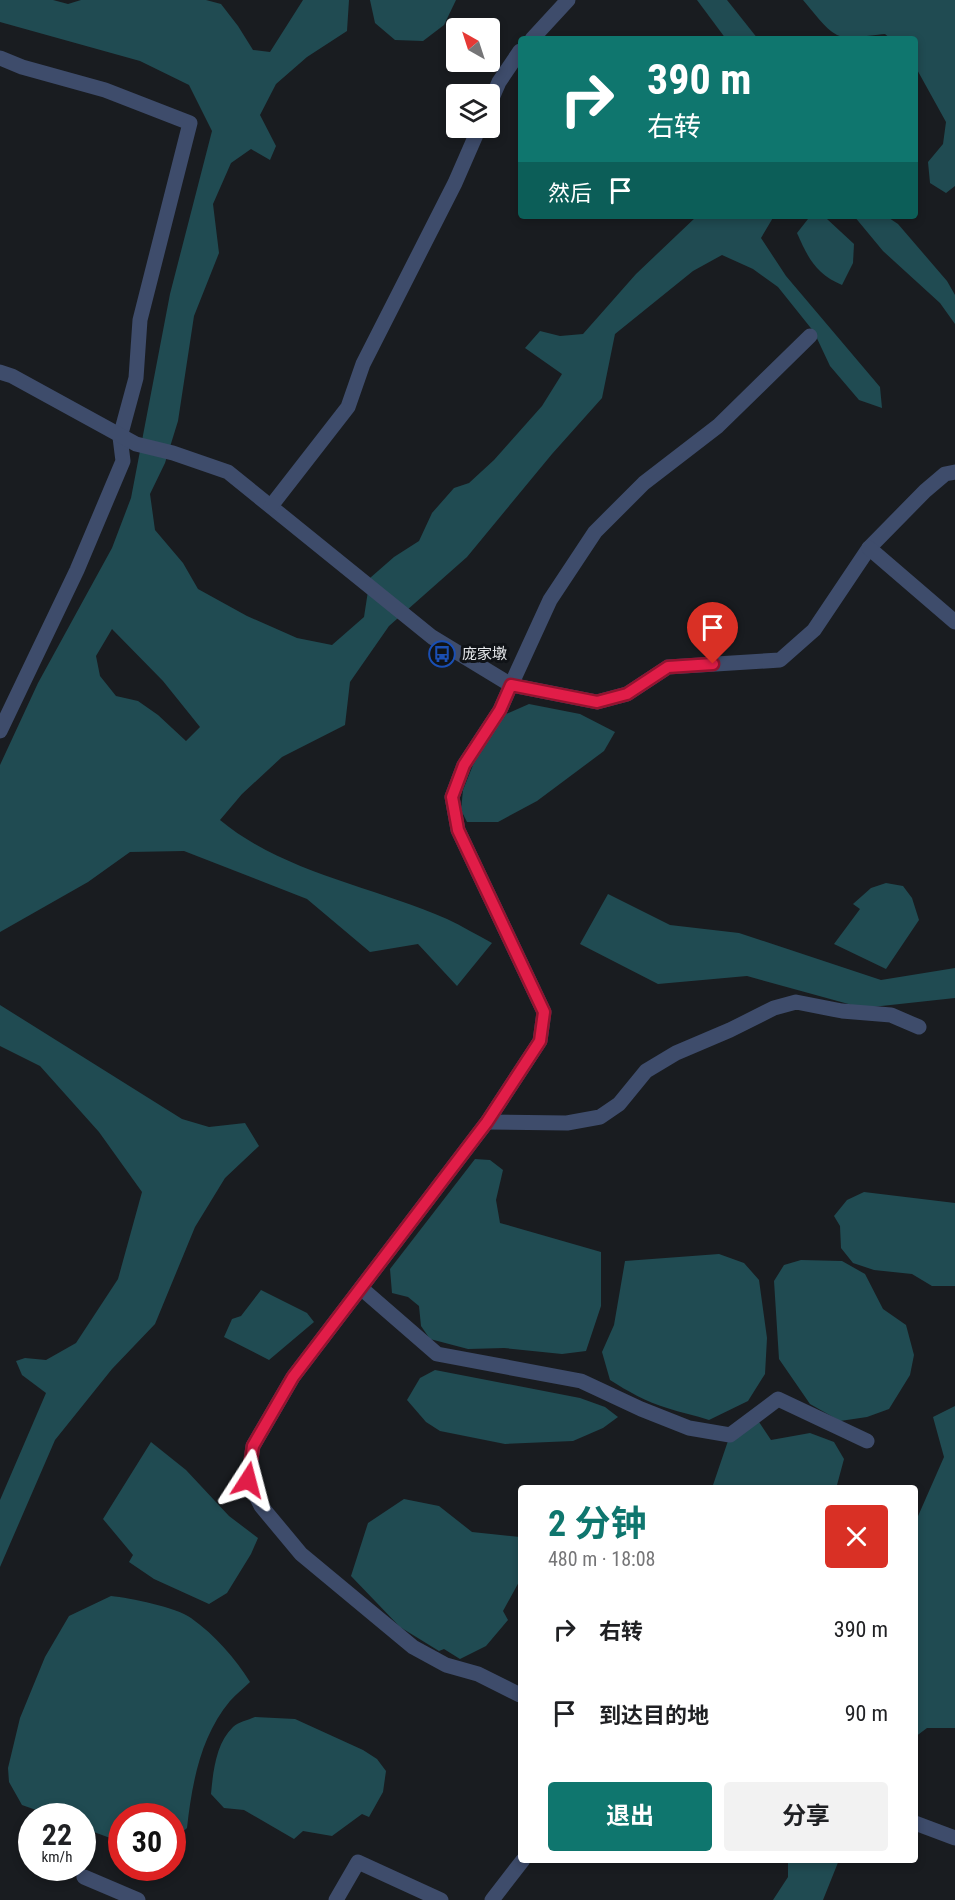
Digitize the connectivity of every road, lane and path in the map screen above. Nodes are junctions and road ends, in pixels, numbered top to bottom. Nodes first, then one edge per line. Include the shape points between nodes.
1 (568, 0) edge
2 (535, 36) edge
3 (518, 54) edge
4 (0, 58) edge
5 (498, 84) edge
6 (475, 138) edge
7 (810, 336) dead end
8 (0, 372) edge
9 (120, 437) junction
10 (955, 472) edge
11 (271, 506) junction
12 (869, 548) junction
13 (955, 622) edge
14 (511, 685) junction
15 (0, 731) edge
16 (919, 1027) dead end
17 (487, 1122) junction
18 (361, 1288) junction
19 (867, 1441) dead end
20 (518, 1694) edge
21 (918, 1824) edge
22 (955, 1838) edge
23 (521, 1863) edge
24 (93, 1881) edge
25 (138, 1900) edge
26 (336, 1900) edge
27 (441, 1900) edge
28 (492, 1900) edge

1 - 2 street
3 - 5 street
4 - 9 street via 105,90 189,123 140,320 136,378
6 - 11 street via 363,364 348,407
7 - 14 street via 718,426 645,483 595,532 550,600
8 - 9 street
9 - 11 street via 228,472
9 - 15 street via 123,461 77,570
10 - 12 street via 945,474 924,491
11 - 14 street via 432,637
12 - 13 street
12 - 14 street via 814,630 780,660 668,667 627,694 597,702
14 - 17 street via 500,710 464,765 452,797 458,830 544,1012 540,1041
16 - 17 street via 891,1015 796,1002 774,1008 676,1053 646,1071 619,1104 600,1117 567,1123
17 - 18 street
18 - 19 street via 437,1354 580,1381 688,1428 730,1435 778,1399
18 - 20 street via 287,1387 253,1446 248,1480 261,1506 300,1554 413,1647
21 - 22 street
23 - 28 street
24 - 25 street
26 - 27 street via 358,1862

